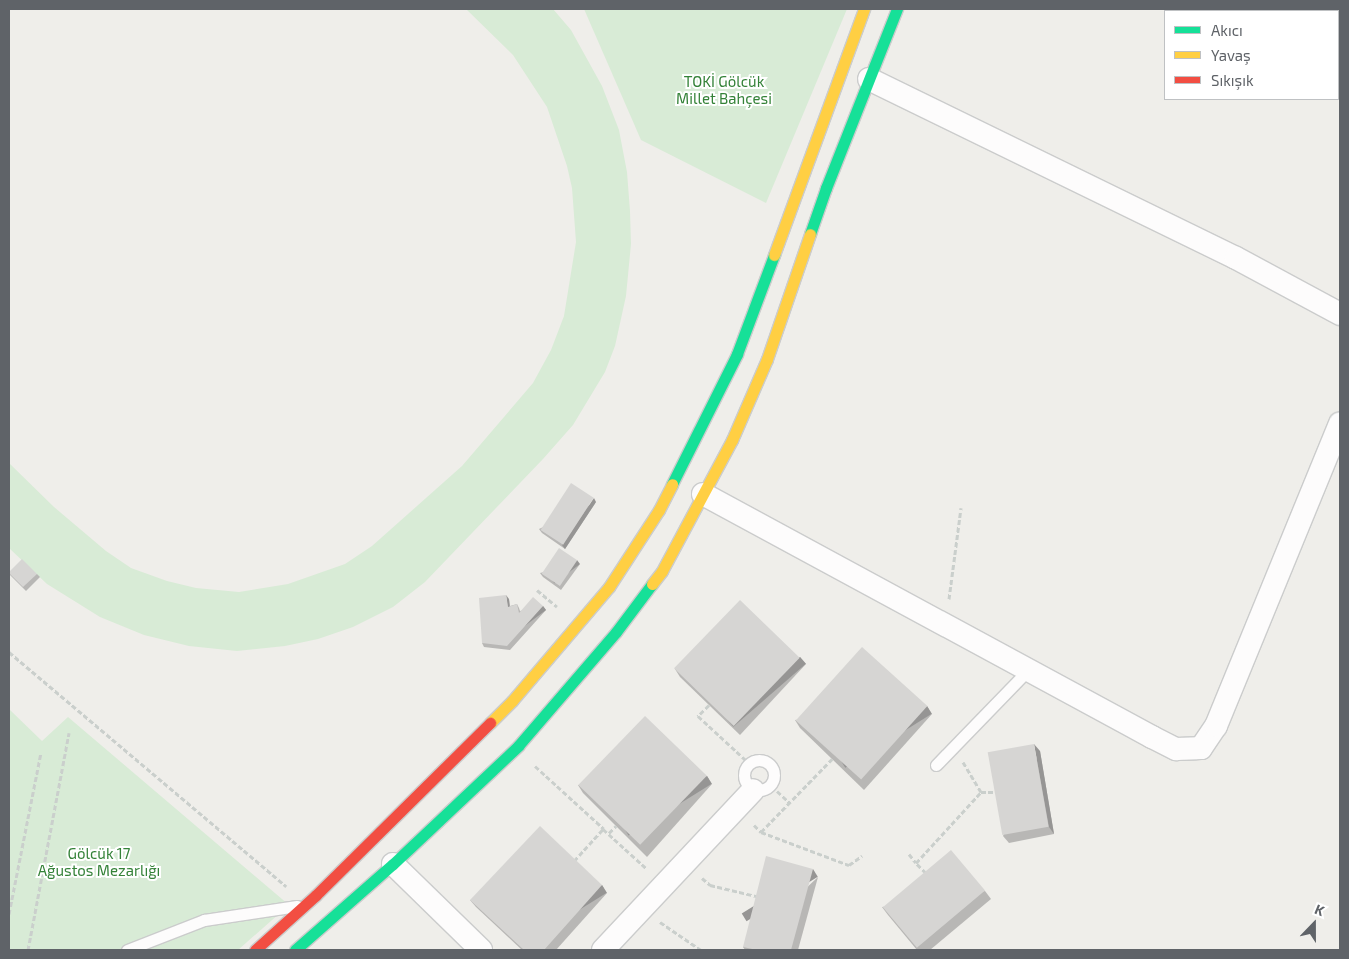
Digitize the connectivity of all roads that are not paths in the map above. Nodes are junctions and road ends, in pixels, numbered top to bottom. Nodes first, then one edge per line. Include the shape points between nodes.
1 (864, 9) edge
2 (897, 9) edge
3 (869, 79) junction
4 (1340, 314) edge
5 (1340, 423) edge
6 (703, 494) junction
7 (1028, 670) junction
8 (936, 765) dead end
9 (762, 787) junction
10 (393, 864) junction
11 (304, 906) junction
12 (127, 950) edge
13 (255, 950) edge
14 (295, 950) edge
15 (481, 950) edge
16 (603, 950) edge

1 - 11 main road via 737,354 659,510 609,586 512,701
2 - 3 main road
3 - 4 street via 1236,258
3 - 6 main road via 826,188 767,359 732,440
5 - 7 street via 1216,726 1201,748 1176,748
6 - 7 street
6 - 10 main road via 662,571 616,632 518,746
7 - 8 lane
9 - 9 lane via 744,777 749,763 759,760 768,763 774,776
9 - 16 street
10 - 14 main road
10 - 15 street
11 - 12 lane via 289,905 204,920
11 - 13 main road

